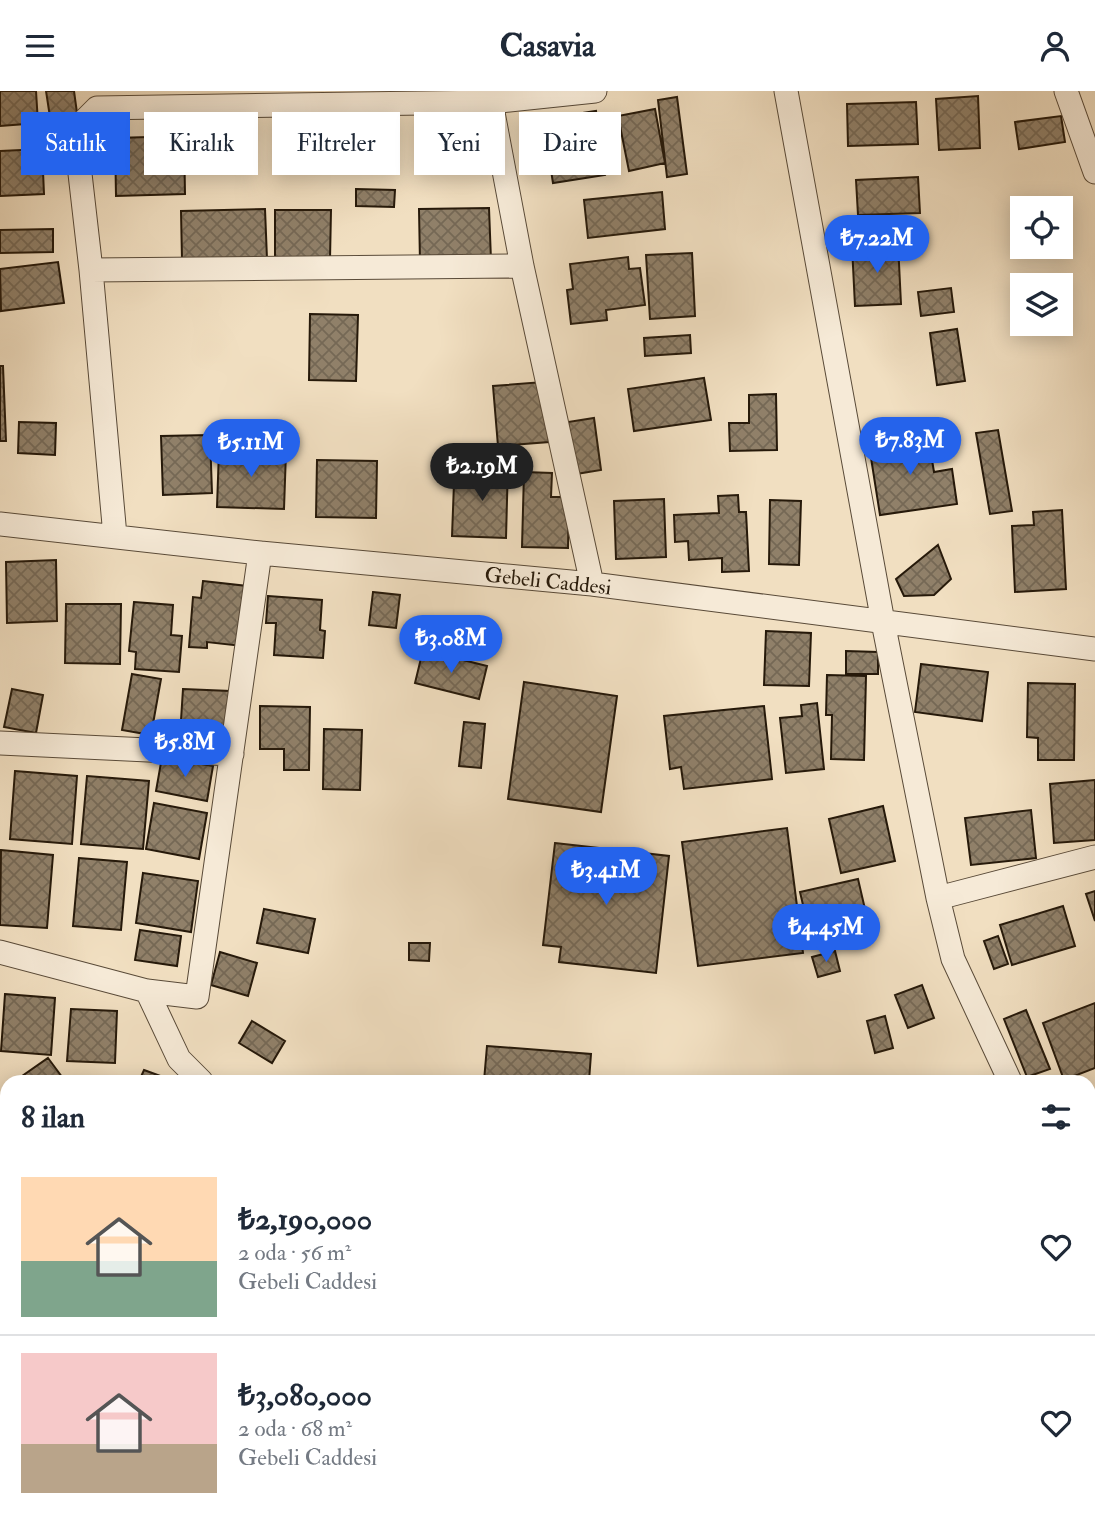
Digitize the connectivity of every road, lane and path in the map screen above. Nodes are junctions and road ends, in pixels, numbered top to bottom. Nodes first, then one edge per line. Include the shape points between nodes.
1 (595, 91) edge
2 (786, 91) edge
3 (1066, 91) edge
4 (490, 96) edge
5 (1095, 172) edge
6 (522, 265) junction
7 (91, 270) junction
8 (0, 524) edge
9 (115, 537) junction
10 (260, 553) junction
11 (592, 584) junction
12 (883, 622) junction
13 (1095, 649) edge
14 (0, 743) edge
15 (232, 754) junction
16 (1095, 857) edge
17 (938, 898) junction
18 (0, 952) edge
19 (147, 991) junction
20 (195, 1075) edge
21 (1007, 1075) edge

1 - 4 street
2 - 12 street
3 - 5 street
4 - 6 street
4 - 7 street via 97,108 75,130
6 - 7 street
6 - 11 street
7 - 9 street
8 - 9 street, Gebeli Caddesi
9 - 10 street, Gebeli Caddesi
10 - 11 street, Gebeli Caddesi
10 - 15 street
11 - 12 street, Gebeli Caddesi
12 - 13 street, Gebeli Caddesi
12 - 17 street
14 - 15 street
15 - 19 street via 197,997
16 - 17 street
17 - 21 street via 953,959
18 - 19 street
19 - 20 street via 179,1059

